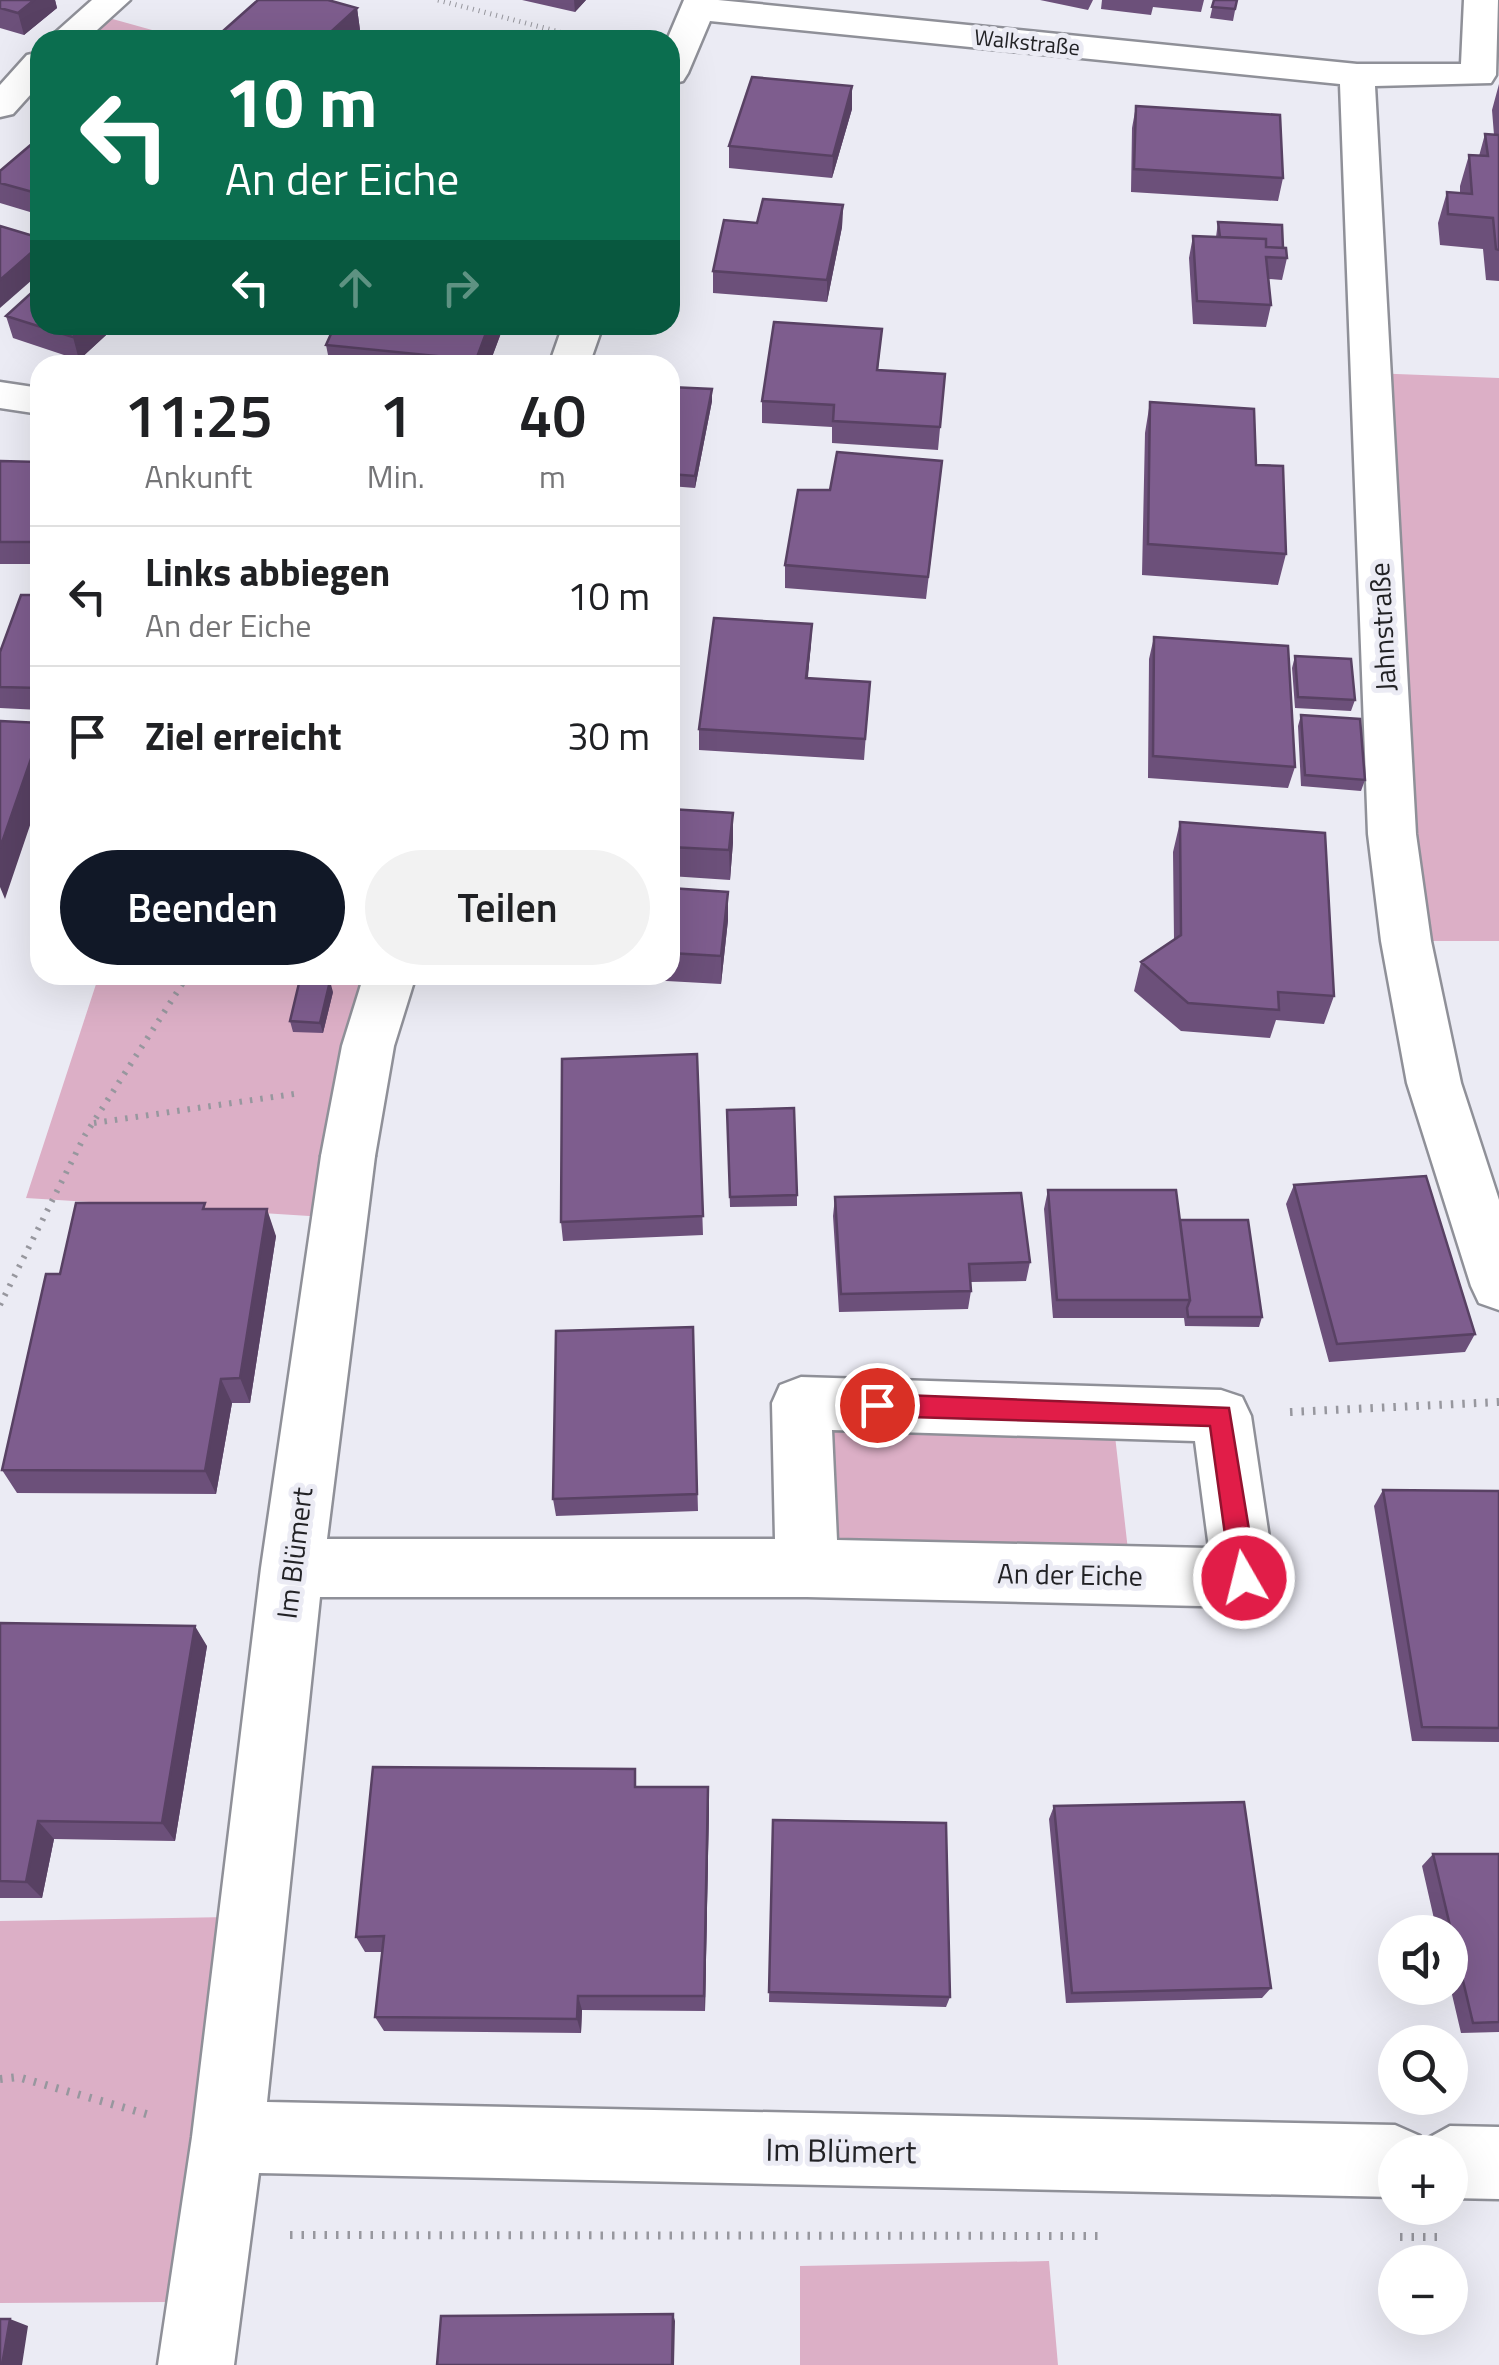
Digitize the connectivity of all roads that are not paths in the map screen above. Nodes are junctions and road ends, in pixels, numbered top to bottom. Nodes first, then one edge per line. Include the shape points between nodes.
1 (113, 0) edge
2 (1481, 0) edge
3 (699, 5) edge
4 (78, 30) edge
5 (680, 50) edge
6 (30, 74) edge
7 (1358, 75) junction
8 (1489, 76) edge
9 (0, 106) edge
10 (0, 395) edge
11 (30, 400) edge
12 (387, 985) edge
13 (1499, 1286) edge
14 (292, 1568) junction
15 (807, 1568) junction
16 (228, 2137) junction
17 (1378, 2161) edge
18 (1468, 2162) edge
19 (1499, 2163) edge
20 (196, 2365) edge

1 - 4 street
2 - 8 street
3 - 5 street, Walkstraße
3 - 7 street, Walkstraße
6 - 9 street
7 - 8 street
7 - 13 street, Jahnstraße via 1392,834 1434,1083
10 - 11 street
12 - 14 street, Im Blümert via 348,1156
14 - 15 street, An der Eiche
14 - 16 street, Im Blümert
15 - 15 street, An der Eiche via 1244,1578 1220,1416 801,1403
16 - 17 street, Im Blümert
16 - 20 street, Im Blümert
18 - 19 street

